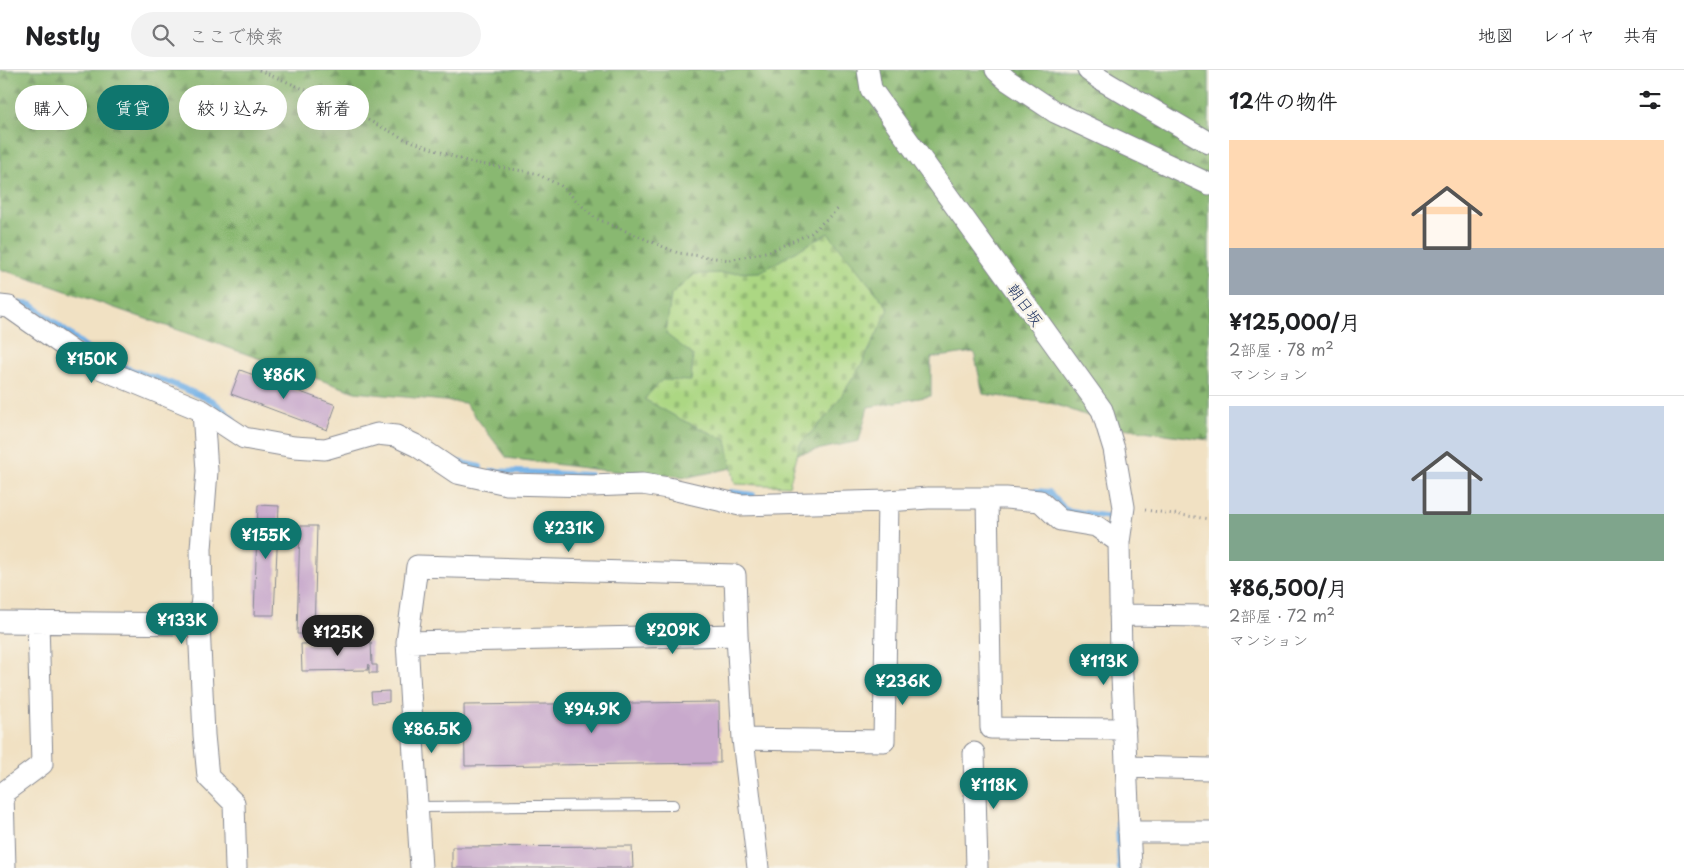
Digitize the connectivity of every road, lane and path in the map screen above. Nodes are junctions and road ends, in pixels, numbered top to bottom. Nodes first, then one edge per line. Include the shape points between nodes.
1 (259, 70) edge
2 (868, 70) edge
3 (996, 70) edge
4 (1088, 70) edge
5 (1209, 143) edge
6 (1209, 184) edge
7 (839, 208) dead end
8 (0, 306) edge
9 (203, 411) junction
10 (987, 498) junction
11 (888, 501) junction
12 (1124, 507) junction
13 (1209, 519) edge
14 (1118, 542) junction
15 (1120, 615) junction
16 (1209, 616) edge
17 (0, 622) edge
18 (38, 622) junction
19 (199, 624) junction
20 (737, 635) junction
21 (407, 642) junction
22 (1125, 729) junction
23 (743, 739) junction
24 (974, 753) dead end
25 (1127, 767) junction
26 (1209, 768) edge
27 (673, 805) dead end
28 (417, 807) junction
29 (1129, 832) junction
30 (1209, 832) edge
31 (5, 868) edge
32 (236, 868) edge
33 (421, 868) edge
34 (758, 868) edge
35 (977, 868) edge
36 (1131, 868) edge

1 - 7 path via 325,98 405,139 470,162 535,173 562,186 595,218 678,253 730,260 770,251 811,233
2 - 12 street, 朝日坂 via 871,89 1102,410 1114,449
3 - 6 street via 1055,112
4 - 5 street
8 - 9 street via 9,307 90,364
9 - 11 street via 244,438 294,447 325,449 377,434 396,436 458,473 507,484 642,484 740,505
9 - 19 street via 207,471
10 - 11 street
10 - 14 street via 1040,501 1060,520 1096,526
10 - 22 street via 991,728
11 - 23 street via 884,741
12 - 13 path
12 - 14 street, 朝日坂
14 - 15 street, 朝日坂
15 - 16 street
15 - 22 street, 朝日坂
17 - 18 street
18 - 19 street
18 - 31 street via 42,764 3,793
19 - 32 street via 208,777 234,803
20 - 21 street
20 - 21 street via 735,576 417,566
20 - 23 street
21 - 28 street
22 - 25 street, 朝日坂
23 - 34 street
24 - 35 street
25 - 26 street
25 - 29 street, 朝日坂
27 - 28 lane
28 - 33 street
29 - 30 street
29 - 36 street, 朝日坂

